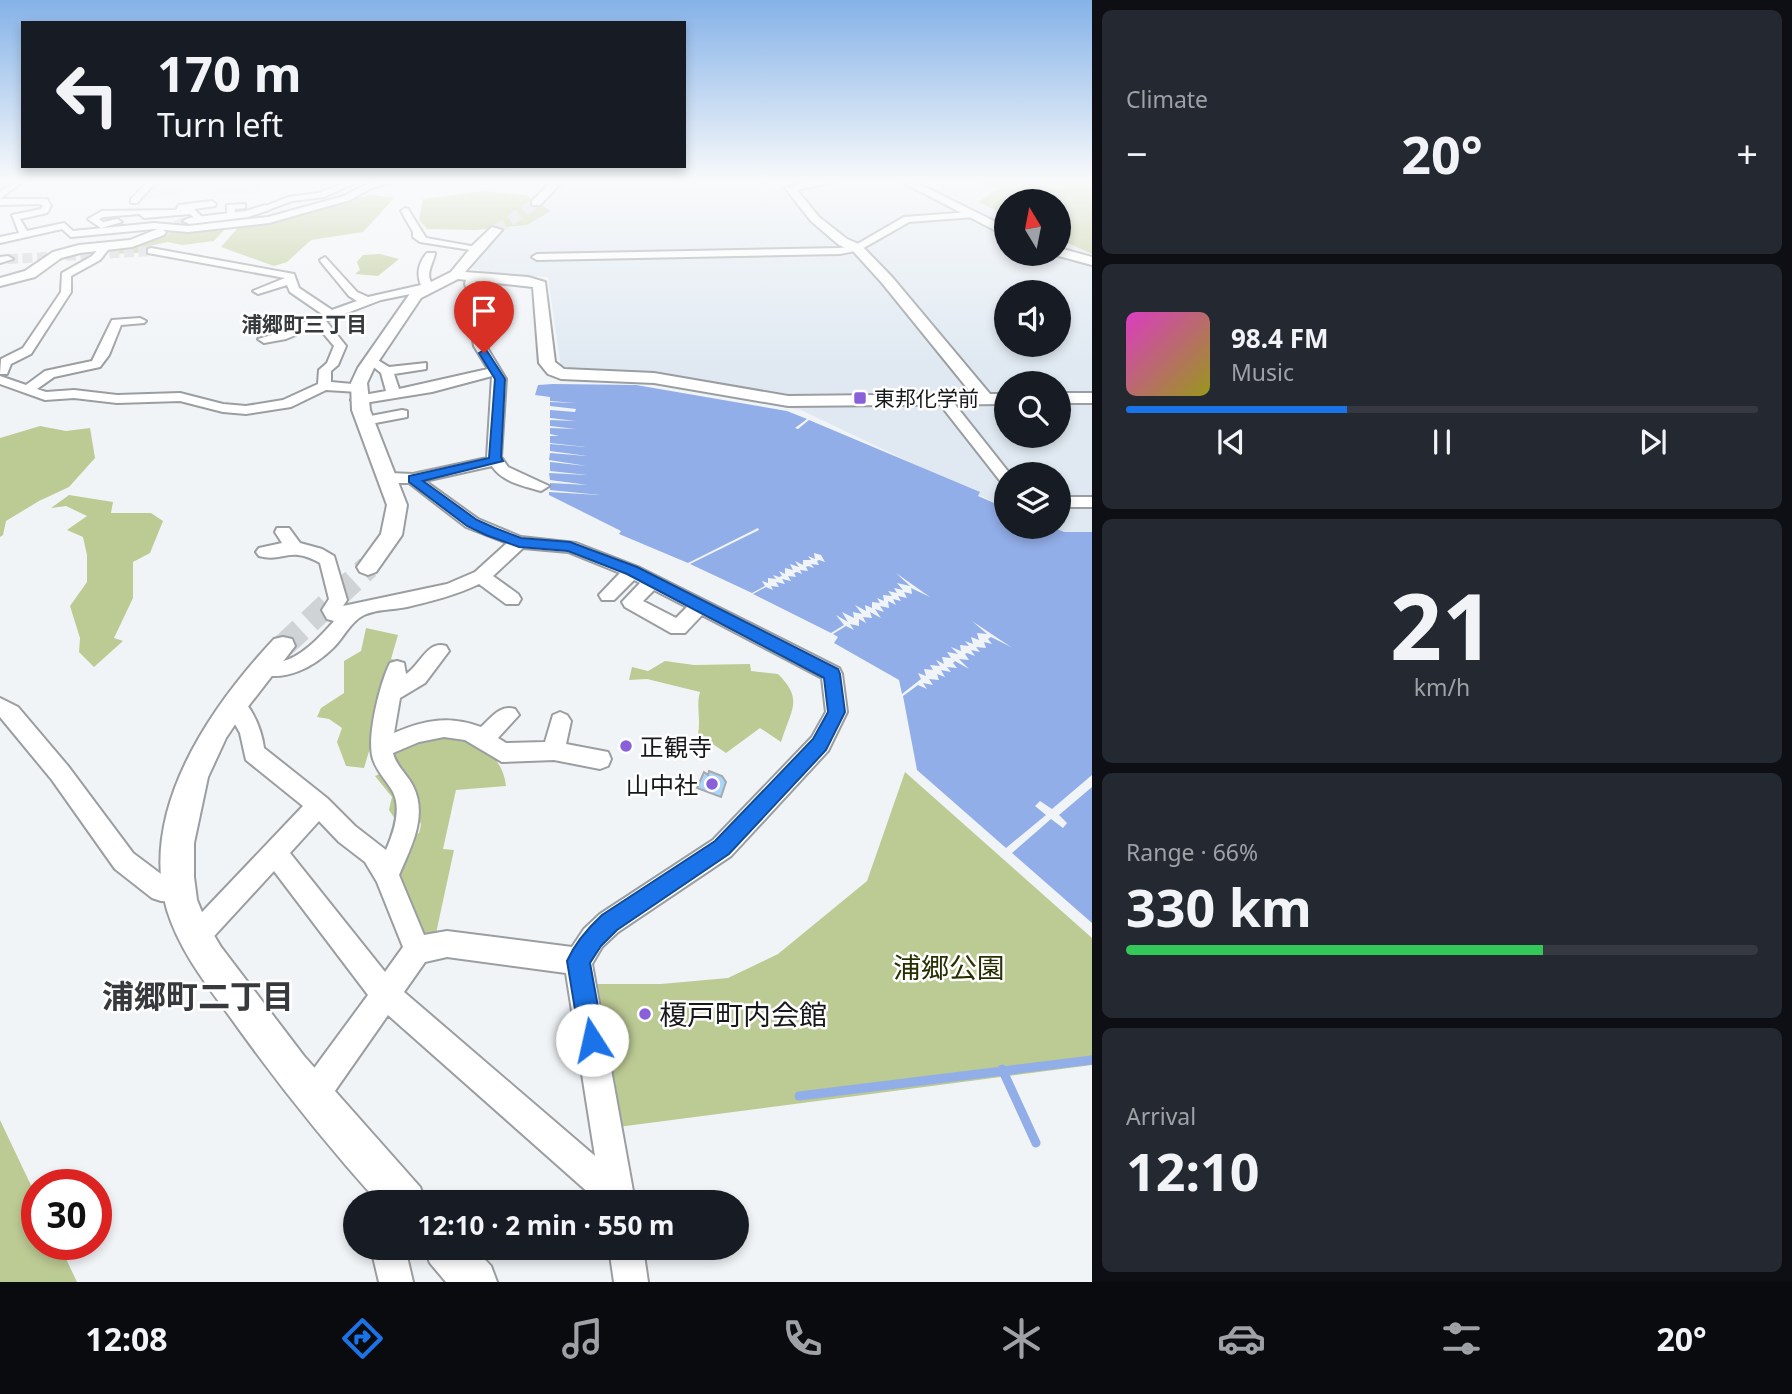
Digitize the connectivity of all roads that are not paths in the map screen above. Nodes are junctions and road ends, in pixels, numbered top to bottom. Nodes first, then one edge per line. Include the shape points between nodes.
1 (133, 242) tunnel mouth
2 (437, 242) edge
3 (483, 242) tunnel mouth
4 (843, 242) edge
5 (868, 242) edge
6 (106, 246) junction
7 (477, 247) junction
8 (857, 248) junction
9 (151, 251) tunnel mouth
10 (431, 255) dead end
11 (1071, 255) edge
12 (537, 257) dead end
13 (325, 260) dead end
14 (1092, 261) edge
15 (463, 277) junction
16 (291, 280) junction
17 (0, 282) edge
18 (428, 287) junction
19 (258, 291) dead end
20 (368, 302) junction
21 (325, 318) junction
22 (140, 321) dead end
23 (264, 339) dead end
24 (371, 360) junction
25 (422, 366) dead end
26 (497, 371) junction
27 (387, 372) junction
28 (1, 374) edge
29 (324, 386) junction
30 (28, 389) junction
31 (393, 393) junction
32 (358, 394) junction
33 (1071, 398) edge
34 (1092, 398) edge
35 (985, 399) junction
36 (994, 399) edge
37 (944, 400) junction
38 (392, 415) dead end
39 (365, 421) junction
40 (496, 461) junction
41 (994, 464) edge
42 (389, 478) junction
43 (413, 479) junction
44 (541, 485) dead end
45 (1071, 502) edge
46 (1092, 502) edge
47 (283, 532) dead end
48 (519, 542) junction
49 (294, 547) junction
50 (265, 552) dead end
51 (368, 567) tunnel mouth
52 (632, 571) junction
53 (481, 576) junction
54 (608, 595) dead end
55 (512, 599) dead end
56 (352, 611) junction
57 (439, 652) dead end
58 (273, 657) joint
59 (397, 669) dead end
60 (391, 693) junction
61 (233, 703) junction
62 (0, 707) edge
63 (508, 715) dead end
64 (560, 721) dead end
65 (484, 737) junction
66 (383, 748) junction
67 (554, 751) junction
68 (600, 758) dead end
69 (319, 805) junction
70 (275, 853) junction
71 (387, 875) junction
72 (180, 890) junction
73 (196, 937) junction
74 (417, 950) junction
75 (578, 961) junction
76 (385, 995) junction
77 (312, 1097) junction
78 (365, 1156) junction
79 (373, 1190) edge
80 (395, 1190) edge
81 (608, 1190) edge
82 (617, 1190) edge
83 (391, 1260) edge
84 (456, 1260) edge
85 (628, 1260) edge
86 (396, 1282) edge
87 (475, 1282) edge
88 (631, 1282) edge

1 - 6 street
2 - 7 street
3 - 7 street
4 - 8 street
5 - 8 street
6 - 17 street via 57,255 30,274
6 - 28 street via 66,275 66,292 27,351 31,360 27,365
7 - 15 street
8 - 12 street
8 - 35 street
9 - 16 street via 283,274
10 - 18 street via 424,269
11 - 14 street
13 - 20 street via 353,294
15 - 18 street
15 - 26 street via 476,298 480,346
15 - 37 street via 540,285 547,363 562,374 654,377 788,401
16 - 19 street
16 - 21 street via 294,290
18 - 20 street
18 - 24 street via 416,295
20 - 21 street
21 - 23 street via 284,338
21 - 29 street via 340,346 325,370
22 - 30 street via 117,322 96,365 50,374
24 - 27 street
24 - 32 street
25 - 27 street
26 - 31 street
26 - 40 street
27 - 31 street
28 - 30 street
29 - 30 street via 286,404 246,410 180,397 45,396
29 - 32 street
31 - 32 street
32 - 39 street
33 - 34 street
35 - 36 street
35 - 37 street
37 - 41 street
38 - 39 street
39 - 42 street
40 - 43 street
40 - 44 street via 520,480
42 - 43 street
42 - 51 street via 396,520
43 - 48 street via 472,523
45 - 46 street
47 - 49 street
48 - 52 street via 570,547
48 - 53 street
49 - 50 street
49 - 56 street via 328,560 338,600 331,610 334,614
52 - 54 street
52 - 75 street via 832,674 836,712 820,744 722,848 609,923
53 - 55 street
53 - 56 street via 452,589
56 - 58 street via 326,643 301,662 281,670
57 - 60 street via 418,677
58 - 61 street
59 - 60 street
60 - 66 street
61 - 69 street via 251,732 254,753
61 - 72 street via 209,739 184,801 177,855
62 - 72 street via 11,713 60,773 124,861 161,889
63 - 65 street
64 - 67 street
65 - 66 street via 440,726
65 - 67 street via 502,754
66 - 71 street via 388,771 404,791 408,811
67 - 68 street
69 - 70 street
69 - 71 street via 374,854
70 - 73 street
70 - 76 street
71 - 74 street
72 - 73 street
73 - 77 street
74 - 75 street via 447,944
74 - 76 street
75 - 82 street
76 - 77 street
76 - 81 street
77 - 78 street
78 - 79 street
78 - 80 street
83 - 86 street
84 - 87 street
85 - 88 street

